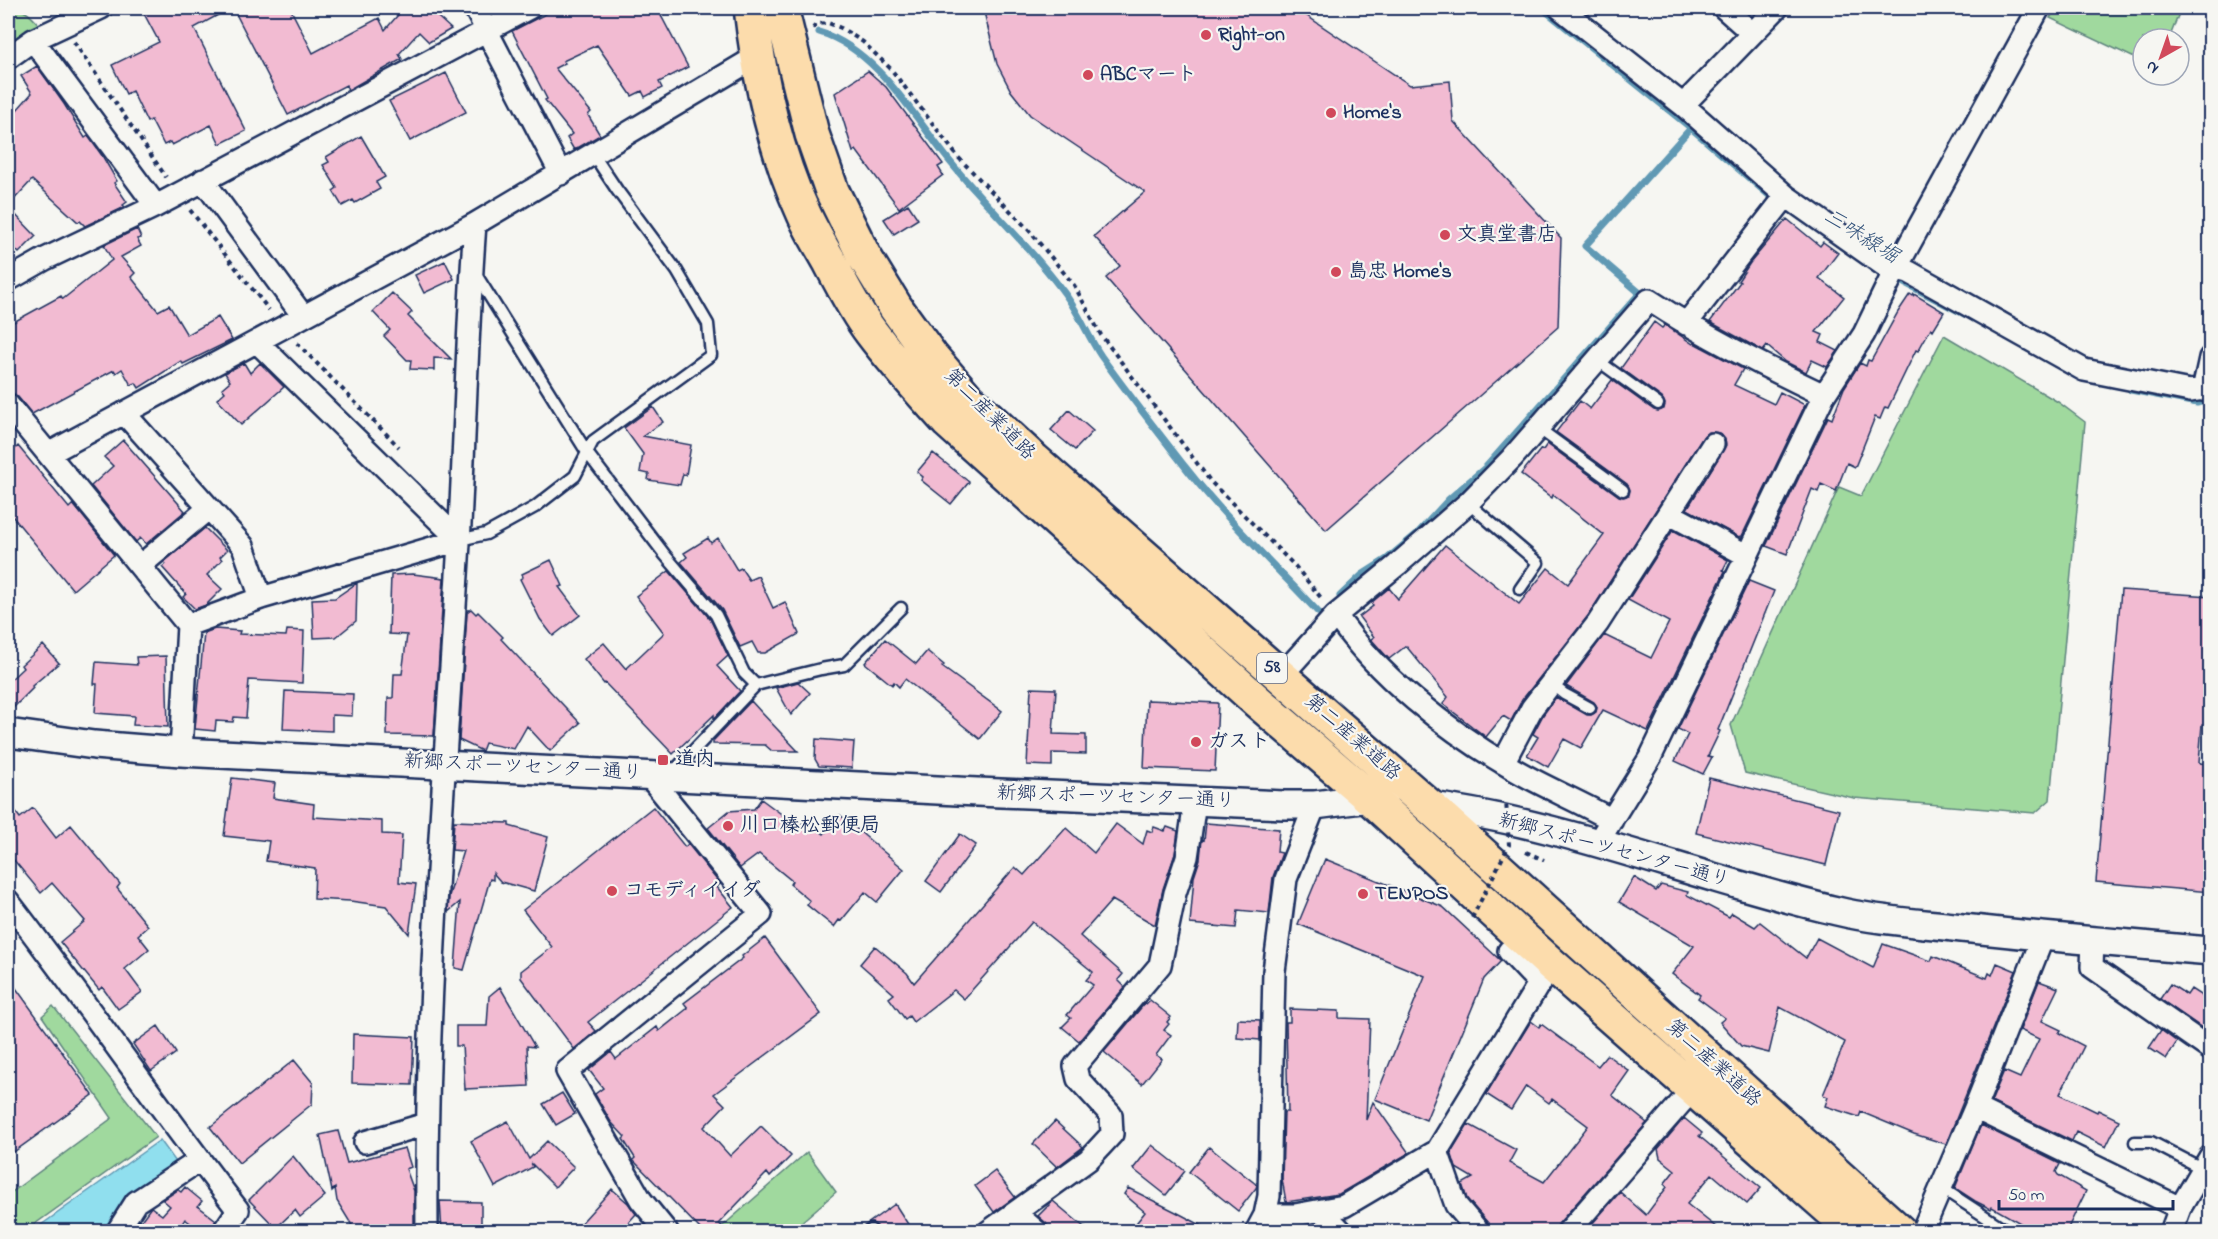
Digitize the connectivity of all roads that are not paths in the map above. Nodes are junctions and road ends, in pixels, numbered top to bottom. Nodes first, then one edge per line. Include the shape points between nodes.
1 (101, 8) edge
2 (475, 8) edge
3 (529, 8) edge
4 (751, 8) edge
5 (781, 8) edge
6 (1560, 8) edge
7 (1724, 8) edge
8 (1777, 8) edge
9 (2039, 8) edge
10 (487, 30) junction
11 (1752, 33) junction
12 (33, 40) junction
13 (756, 57) junction
14 (8, 58) edge
15 (1683, 105) junction
16 (593, 154) junction
17 (561, 174) junction
18 (203, 180) junction
19 (1786, 196) junction
20 (156, 206) junction
21 (475, 224) junction
22 (472, 267) junction
23 (1893, 276) junction
24 (8, 280) edge
25 (303, 316) junction
26 (1686, 324) junction
27 (257, 342) junction
28 (2211, 358) edge
29 (1598, 360) junction
30 (2207, 389) edge
31 (1824, 395) junction
32 (1659, 404) dead end
33 (8, 405) edge
34 (124, 413) junction
35 (1538, 428) junction
36 (1713, 444) dead end
37 (48, 454) junction
38 (588, 454) junction
39 (1623, 490) dead end
40 (1468, 503) junction
41 (209, 508) junction
42 (1670, 514) junction
43 (459, 540) junction
44 (1746, 555) junction
45 (140, 566) junction
46 (1520, 589) dead end
47 (261, 598) junction
48 (901, 608) dead end
49 (1336, 615) junction
50 (188, 625) junction
51 (1281, 676) junction
52 (1550, 683) junction
53 (756, 685) junction
54 (1590, 708) dead end
55 (8, 733) edge
56 (181, 752) junction
57 (1503, 763) junction
58 (444, 764) junction
59 (658, 776) junction
60 (1370, 798) junction
61 (1195, 802) junction
62 (1315, 805) junction
63 (1429, 806) junction
64 (1605, 831) junction
65 (8, 901) edge
66 (2043, 937) junction
67 (2093, 941) junction
68 (1509, 951) dead end
69 (2211, 951) edge
70 (1545, 974) junction
71 (2211, 1049) edge
72 (1693, 1089) junction
73 (1975, 1108) junction
74 (426, 1124) junction
75 (365, 1142) dead end
76 (2135, 1143) dead end
77 (1437, 1151) junction
78 (200, 1161) junction
79 (2206, 1170) edge
80 (1940, 1187) junction
81 (2180, 1208) junction
82 (1322, 1211) junction
83 (1015, 1213) junction
84 (1261, 1223) edge
85 (117, 1232) edge
86 (223, 1232) edge
87 (427, 1232) edge
88 (667, 1232) edge
89 (988, 1232) edge
90 (1037, 1232) edge
91 (1342, 1232) edge
92 (1479, 1232) edge
93 (1568, 1232) edge
94 (1856, 1232) edge
95 (1900, 1232) edge
96 (1922, 1232) edge
97 (2008, 1232) edge
98 (2171, 1232) edge

1 - 12 street
2 - 10 street
3 - 10 street
4 - 13 main road, 第二産業道路 / 58
5 - 51 main road, 第二産業道路 / 58 via 812,134 832,190 864,256 931,356 967,398 1026,452
6 - 15 street
7 - 11 street
8 - 11 street
9 - 23 street
10 - 17 street
10 - 18 street
11 - 15 street
12 - 14 street
12 - 20 street
13 - 16 street
13 - 60 main road, 第二産業道路 / 58 via 782,154 804,213 870,331 908,379 948,422
15 - 19 street
16 - 17 street
16 - 38 lane via 677,271 708,324 711,355 593,441
17 - 21 street
18 - 20 street
18 - 25 street
19 - 23 street via 1885,266
19 - 26 street
20 - 24 street
21 - 22 street
21 - 25 street
22 - 38 lane
22 - 43 street
23 - 30 street via 1909,272 2084,370 2190,391
23 - 31 street via 1864,334
25 - 27 street
26 - 29 street via 1649,300
26 - 31 street
27 - 34 street
27 - 43 street
28 - 30 street
29 - 32 lane
29 - 35 street
31 - 44 street
33 - 37 street
34 - 37 street
34 - 41 street
35 - 39 lane
35 - 40 street
36 - 42 street
37 - 45 street
38 - 43 lane via 575,476 535,507 486,534
38 - 53 lane via 716,615 744,673
40 - 46 lane via 1538,563
40 - 49 street
41 - 45 street
41 - 47 street via 243,546
42 - 44 street
42 - 52 street via 1598,623
43 - 47 street
43 - 58 street
44 - 64 street via 1651,756
45 - 50 street
47 - 50 street
48 - 53 lane via 844,665
49 - 51 street
49 - 57 street via 1356,642 1417,700
50 - 56 street
51 - 63 main road, 第二産業道路 / 58
52 - 54 lane
52 - 57 street
53 - 59 lane
55 - 56 street, 新郷スポーツセンター通り
56 - 58 street, 新郷スポーツセンター通り
57 - 64 street
58 - 59 street, 新郷スポーツセンター通り
58 - 74 street
59 - 61 street, 新郷スポーツセンター通り
59 - 88 street via 761,914 567,1071 641,1200
60 - 62 street, 新郷スポーツセンター通り
60 - 63 street, 新郷スポーツセンター通り
60 - 70 main road, 第二産業道路 / 58
61 - 62 street, 新郷スポーツセンター通り
61 - 83 street via 1187,856 1160,965 1075,1066 1078,1079 1111,1114 1112,1134 1088,1160
62 - 84 street via 1286,879 1279,927 1274,971 1269,1196
63 - 64 street, 新郷スポーツセンター通り via 1538,827
63 - 95 main road, 第二産業道路 / 58
64 - 66 street, 新郷スポーツセンター通り via 1838,912
65 - 78 street
66 - 67 street, 新郷スポーツセンター通り
66 - 73 street
67 - 69 street, 新郷スポーツセンター通り
67 - 71 street via 2092,967
68 - 70 street
70 - 72 main road, 第二産業道路 / 58
70 - 77 street
72 - 93 street
72 - 94 main road, 第二産業道路 / 58
73 - 80 street
73 - 81 street
74 - 75 street
74 - 87 street
76 - 79 lane via 2151,1142
77 - 82 street via 1344,1206
77 - 92 street via 1456,1205
78 - 85 street via 136,1202
78 - 86 street via 238,1210
79 - 81 street
80 - 96 street
80 - 97 lane
81 - 98 street
82 - 84 street
82 - 91 street
83 - 89 street
83 - 90 street

